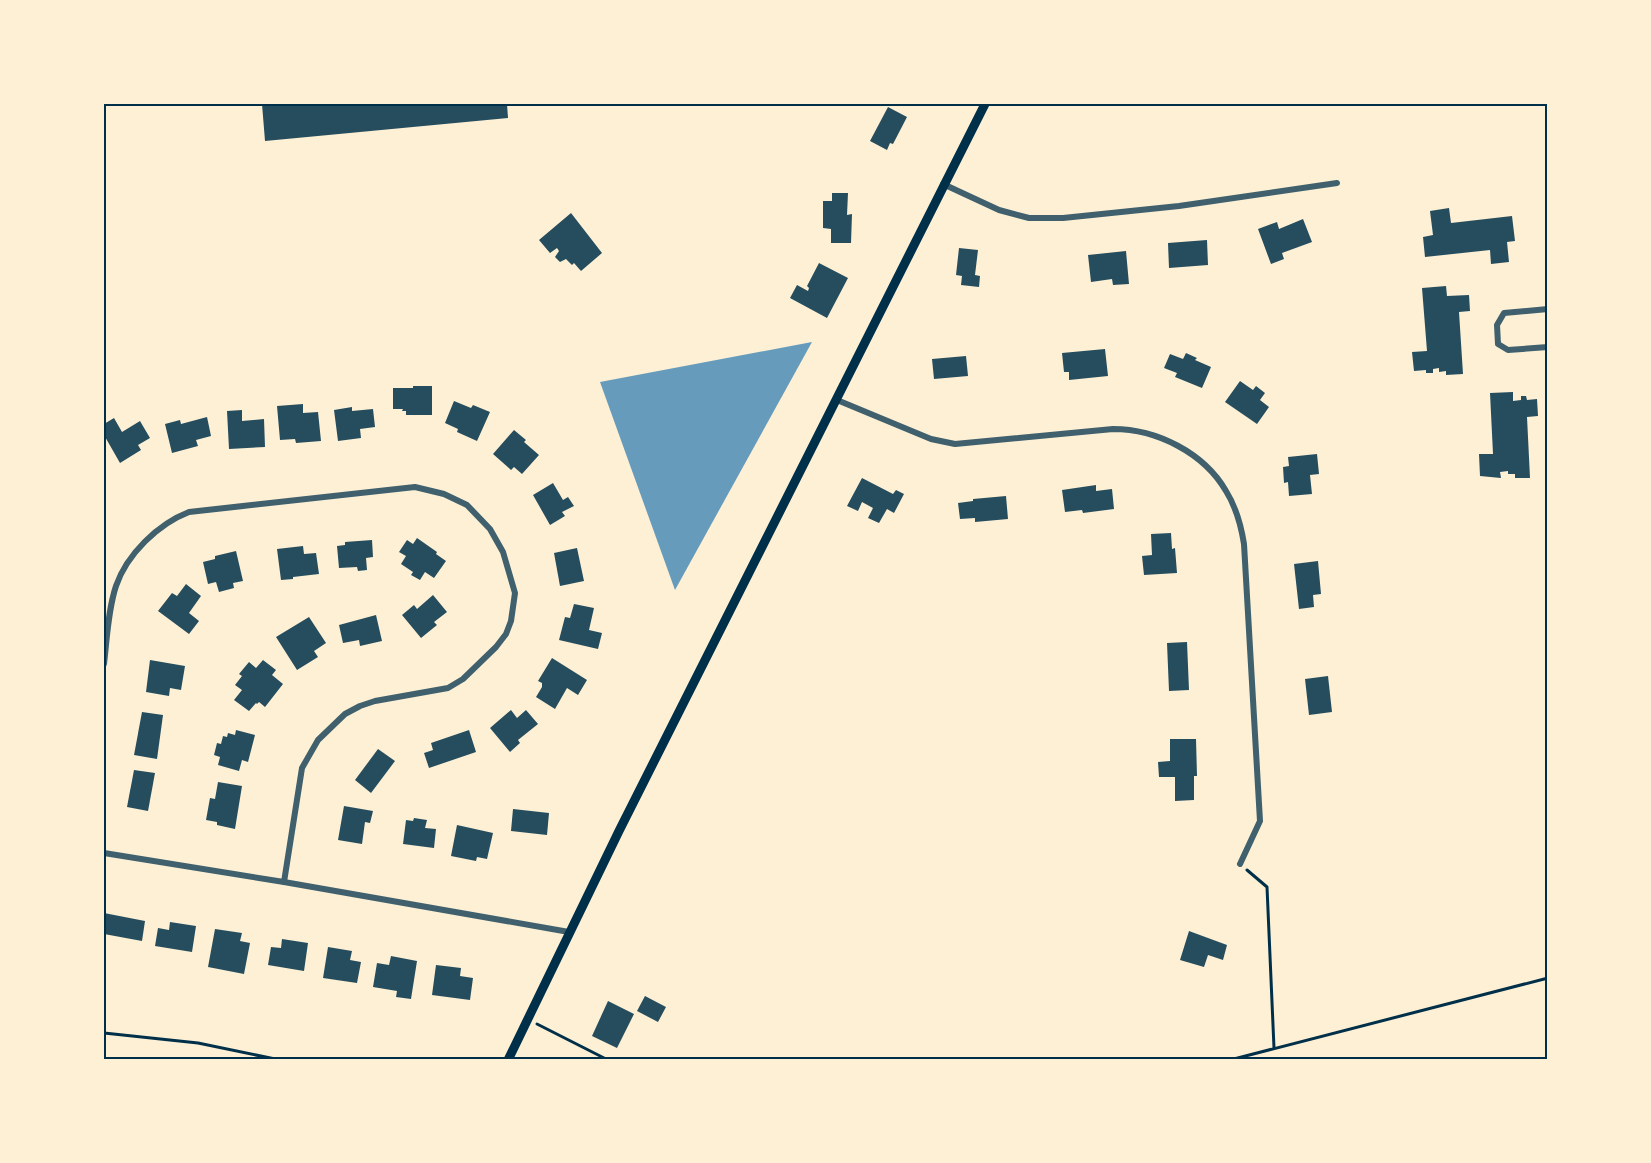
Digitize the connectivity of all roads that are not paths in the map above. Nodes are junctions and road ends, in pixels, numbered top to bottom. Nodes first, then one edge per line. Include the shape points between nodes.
1 (984, 104) edge
2 (1337, 183) dead end
3 (943, 184) junction
4 (1548, 309) edge
5 (1548, 347) edge
6 (837, 400) junction
7 (104, 664) edge
8 (104, 853) edge
9 (1240, 864) road end
10 (284, 882) junction
11 (568, 932) junction
12 (508, 1059) edge

1 - 3 main road
2 - 3 street via 1063,218 1029,218 999,210
3 - 6 main road
4 - 5 street via 1504,313 1497,325 1498,344 1508,350
6 - 9 street via 931,439 955,444 1132,429 1189,453 1217,478 1233,504 1245,555 1260,821
6 - 11 main road
7 - 10 street via 115,589 122,572 144,544 177,516 415,487 467,505 483,520 503,552 515,593 506,634 475,669 448,688 360,706 345,714 318,741 302,768
8 - 10 street
10 - 11 street
11 - 12 main road

